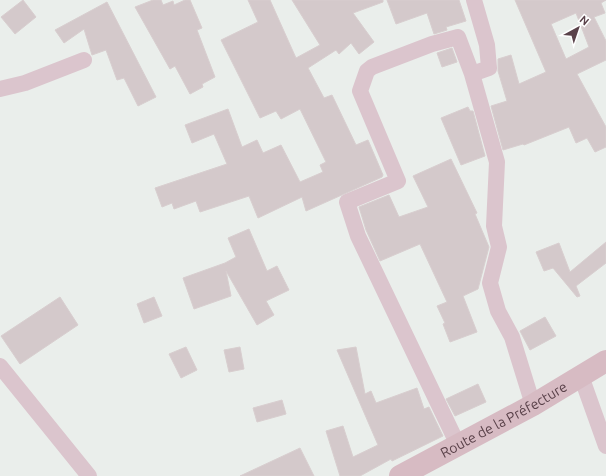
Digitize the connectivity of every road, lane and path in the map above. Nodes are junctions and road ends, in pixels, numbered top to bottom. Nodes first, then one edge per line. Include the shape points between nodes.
1 (474, 0) edge
2 (84, 60) dead end
3 (472, 74) junction
4 (0, 89) edge
5 (606, 361) edge
6 (0, 366) edge
7 (581, 376) junction
8 (533, 405) junction
9 (458, 445) junction
10 (606, 446) edge
11 (89, 476) edge
12 (400, 476) edge

1 - 3 street via 487,45 489,68
2 - 4 street via 25,83
3 - 8 street via 497,162 494,226 498,247 490,283 498,311 512,337
3 - 9 street via 458,37 432,44 368,70 360,91 398,181 348,202 358,236
5 - 7 street, Route de la Préfecture
6 - 11 street
7 - 8 street, Route de la Préfecture
7 - 10 street
8 - 9 street, Route de la Préfecture
9 - 12 street, Route de la Préfecture

